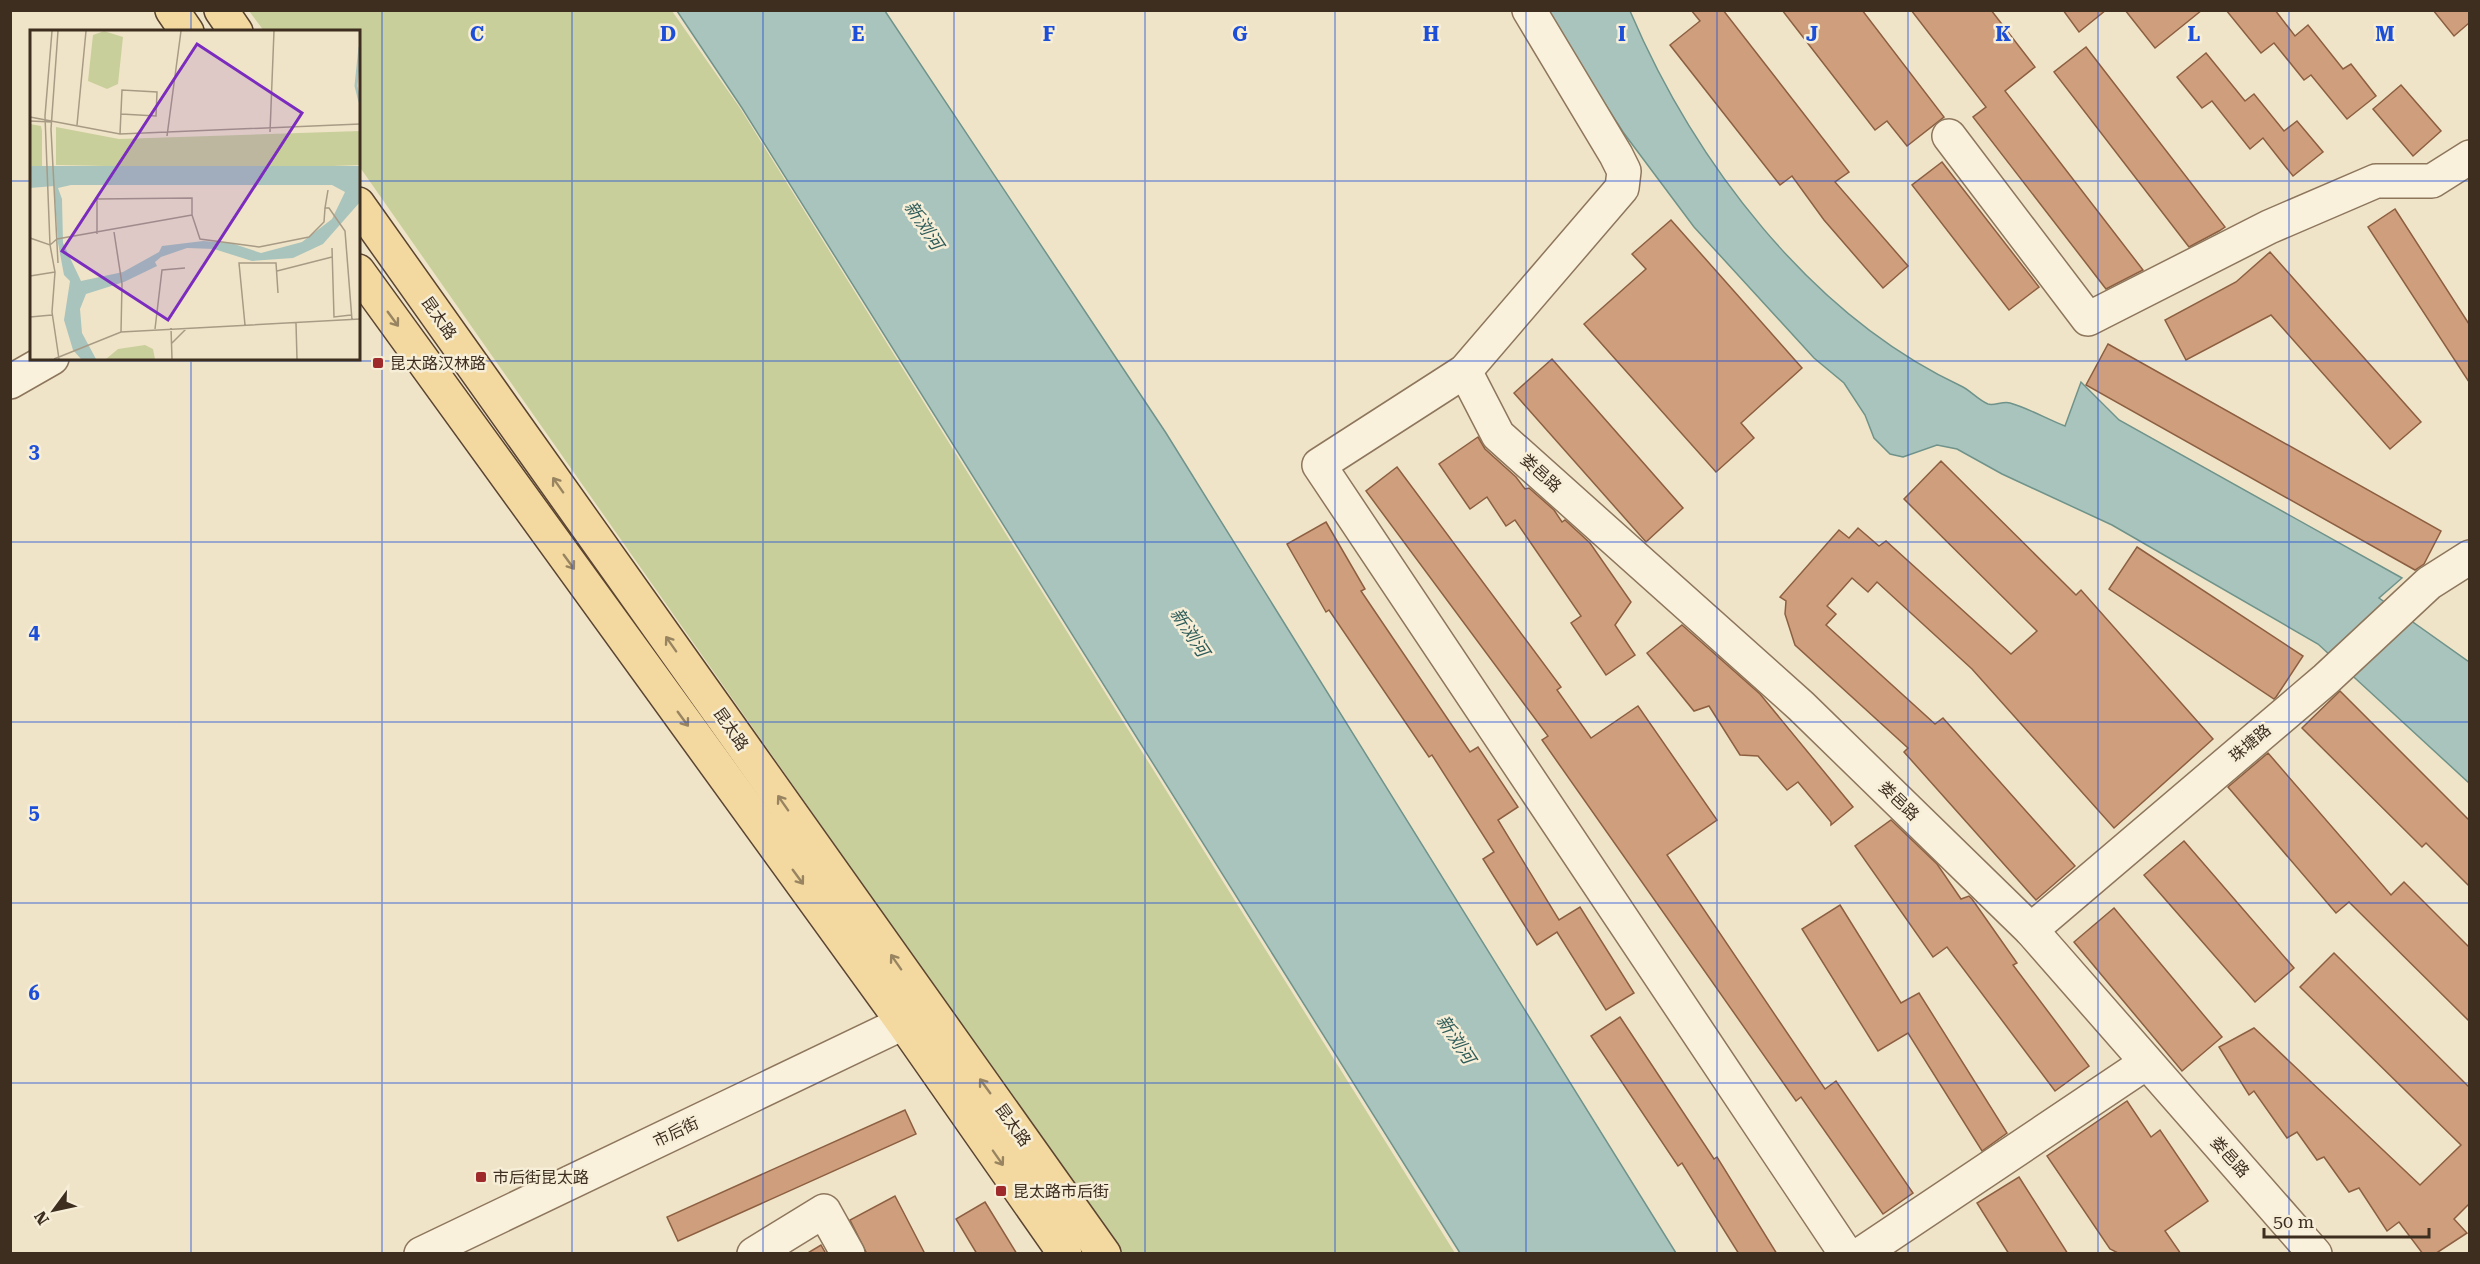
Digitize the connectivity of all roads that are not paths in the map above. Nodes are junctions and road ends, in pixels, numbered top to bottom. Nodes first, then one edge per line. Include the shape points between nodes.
1 (172, 10) edge
2 (221, 10) edge
3 (1529, 10) edge
4 (186, 30) edge
5 (235, 30) edge
6 (1949, 136) dead end
7 (2469, 157) edge
8 (360, 207) edge
9 (360, 274) edge
10 (48, 360) edge
11 (1465, 371) junction
12 (10, 382) edge
13 (2455, 574) edge
14 (2031, 930) junction
15 (917, 1017) junction
16 (2146, 1063) junction
17 (420, 1254) edge
18 (754, 1254) edge
19 (848, 1254) edge
20 (1065, 1254) edge
21 (1104, 1254) edge
22 (1846, 1254) edge
23 (1861, 1254) edge
24 (2315, 1254) edge

1 - 4 main road
2 - 5 main road
3 - 11 street via 1616,155 1624,171 1622,188
6 - 7 street via 2088,319 2269,227 2365,186 2376,182 2432,181
15 -> 8 main road, 昆太路
9 -> 15 main road, 昆太路
10 - 12 street
11 - 14 street, 娄邑路 via 1498,435 1801,706
11 - 22 street via 1319,465
13 - 14 street, 珠塘路
14 - 16 street, 娄邑路
15 - 17 street, 市后街
15 -> 20 main road, 昆太路
21 -> 15 main road, 昆太路
16 - 23 street
16 - 24 street, 娄邑路
18 - 19 street via 824,1211

